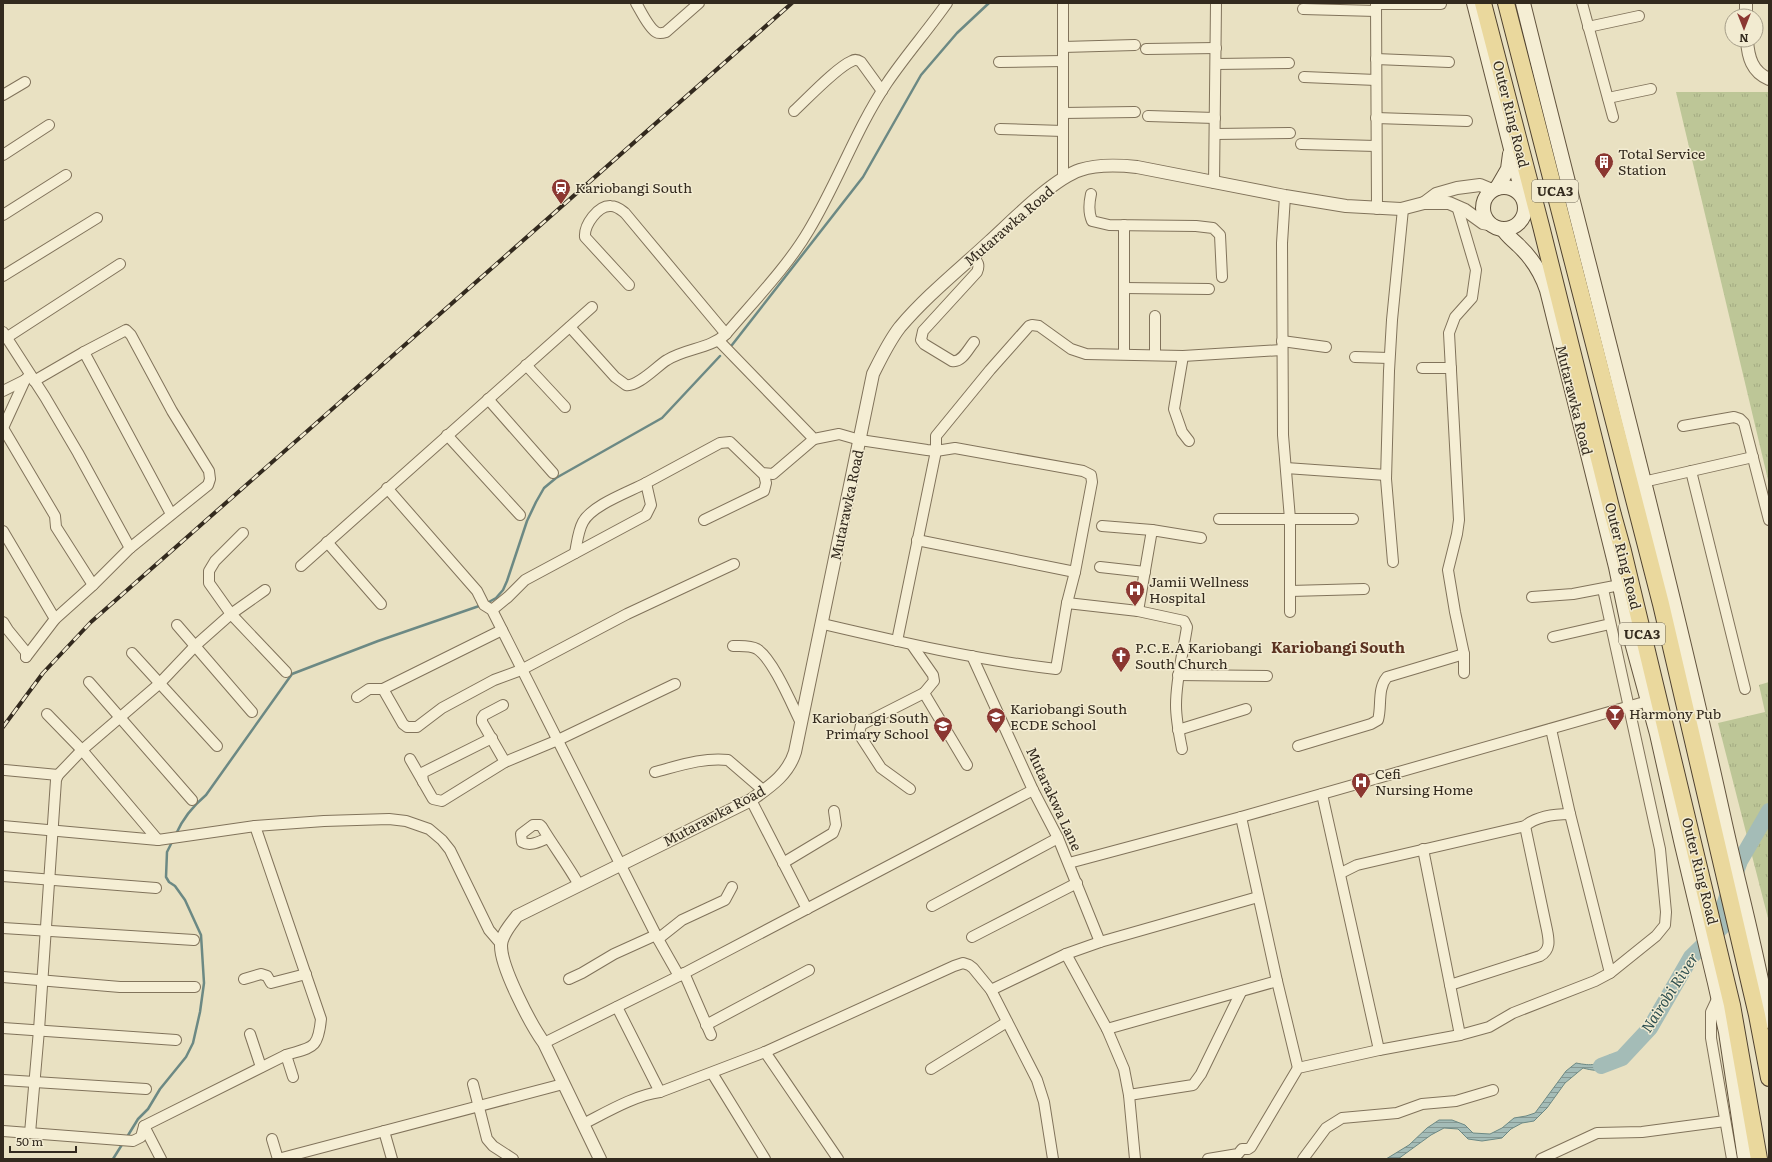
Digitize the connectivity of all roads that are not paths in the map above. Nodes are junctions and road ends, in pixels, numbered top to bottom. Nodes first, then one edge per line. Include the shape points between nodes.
1 (636, 3) edge
2 (699, 3) edge
3 (947, 3) edge
4 (1063, 3) edge
5 (1216, 3) edge
6 (1474, 3) edge
7 (1483, 3) edge
8 (1506, 3) edge
9 (1523, 3) edge
10 (1582, 3) edge
11 (1441, 4) dead end
12 (1376, 6) edge
13 (1303, 9) dead end
14 (1639, 16) dead end
15 (1588, 26) junction
16 (1135, 45) dead end
17 (1062, 47) junction
18 (1216, 48) junction
19 (1748, 48) edge
20 (1146, 49) dead end
21 (1376, 59) junction
22 (1062, 61) junction
23 (999, 62) dead end
24 (1449, 62) dead end
25 (1289, 63) dead end
26 (1216, 64) junction
27 (1304, 77) dead end
28 (1769, 79) edge
29 (1376, 80) junction
30 (24, 82) dead end
31 (1651, 89) dead end
32 (882, 91) junction
33 (3, 95) edge
34 (1608, 98) junction
35 (794, 110) dead end
36 (1135, 112) dead end
37 (1063, 113) junction
38 (1148, 116) dead end
39 (1613, 117) dead end
40 (1215, 118) junction
41 (1376, 118) junction
42 (1467, 121) dead end
43 (49, 125) dead end
44 (1000, 129) dead end
45 (1063, 131) junction
46 (1290, 132) dead end
47 (1215, 134) junction
48 (1510, 143) junction
49 (1300, 144) dead end
50 (1376, 146) junction
51 (3, 155) edge
52 (66, 175) dead end
53 (1063, 178) junction
54 (1214, 183) junction
55 (1495, 189) junction
56 (1091, 194) dead end
57 (1285, 196) junction
58 (1424, 203) junction
59 (1525, 204) junction
60 (1457, 206) junction
61 (1377, 209) junction
62 (1403, 209) junction
63 (3, 215) edge
64 (98, 218) dead end
65 (1124, 225) junction
66 (1498, 227) junction
67 (973, 257) junction
68 (120, 264) dead end
69 (3, 276) edge
70 (1222, 277) dead end
71 (629, 285) dead end
72 (1124, 288) junction
73 (1209, 289) dead end
74 (592, 307) dead end
75 (1155, 316) dead end
76 (570, 327) junction
77 (4, 334) edge
78 (726, 334) junction
79 (719, 341) junction
80 (974, 342) dead end
81 (1282, 346) junction
82 (1326, 347) dead end
83 (84, 352) junction
84 (1124, 354) junction
85 (1155, 355) junction
86 (1183, 356) junction
87 (1355, 357) dead end
88 (1389, 358) junction
89 (526, 365) junction
90 (1422, 368) dead end
91 (1451, 368) junction
92 (30, 379) junction
93 (3, 391) edge
94 (488, 399) junction
95 (564, 407) dead end
96 (1683, 426) dead end
97 (3, 428) edge
98 (447, 434) junction
99 (814, 439) junction
100 (860, 440) junction
101 (1189, 441) dead end
102 (936, 451) junction
103 (1753, 457) junction
104 (1286, 468) junction
105 (1690, 471) junction
106 (553, 473) dead end
107 (764, 474) junction
108 (1386, 475) junction
109 (1643, 482) junction
110 (646, 483) junction
111 (387, 488) junction
112 (171, 514) junction
113 (520, 516) dead end
114 (1219, 519) dead end
115 (1290, 519) junction
116 (1353, 519) dead end
117 (704, 520) dead end
118 (1769, 520) edge
119 (1102, 526) dead end
120 (1152, 530) junction
121 (3, 531) edge
122 (243, 533) dead end
123 (1201, 538) dead end
124 (917, 540) junction
125 (327, 542) junction
126 (130, 548) junction
127 (574, 553) junction
128 (1393, 562) dead end
129 (734, 564) dead end
130 (301, 566) dead end
131 (1100, 567) dead end
132 (1075, 572) junction
133 (1145, 572) junction
134 (93, 585) junction
135 (1620, 585) junction
136 (1364, 589) dead end
137 (1603, 589) junction
138 (265, 590) dead end
139 (1290, 591) junction
140 (1532, 597) dead end
141 (1067, 603) junction
142 (381, 604) dead end
143 (492, 610) junction
144 (1138, 611) junction
145 (1290, 612) dead end
146 (231, 614) junction
147 (55, 619) junction
148 (3, 622) edge
149 (1640, 623) junction
150 (823, 624) junction
151 (1610, 624) junction
152 (177, 625) dead end
153 (502, 630) junction
154 (1553, 637) dead end
155 (897, 641) junction
156 (196, 645) junction
157 (912, 645) junction
158 (733, 646) dead end
159 (132, 653) dead end
160 (1464, 654) junction
161 (972, 656) junction
162 (521, 670) junction
163 (286, 672) dead end
164 (1464, 673) dead end
165 (1178, 676) junction
166 (1267, 676) dead end
167 (89, 682) dead end
168 (159, 684) junction
169 (675, 684) dead end
170 (1745, 689) dead end
171 (383, 690) junction
172 (924, 693) junction
173 (357, 697) dead end
174 (1648, 701) junction
175 (503, 705) dead end
176 (1629, 707) junction
177 (1246, 709) dead end
178 (252, 712) dead end
179 (47, 714) dead end
180 (120, 717) junction
181 (1695, 718) junction
182 (801, 723) junction
183 (1551, 729) junction
184 (1178, 730) junction
185 (492, 738) junction
186 (558, 740) junction
187 (217, 746) dead end
188 (1298, 746) dead end
189 (1182, 749) dead end
190 (82, 750) junction
191 (410, 759) dead end
192 (506, 762) junction
193 (966, 765) dead end
194 (6, 770) dead end
195 (655, 772) dead end
196 (58, 775) junction
197 (423, 782) junction
198 (910, 789) dead end
199 (1033, 790) junction
200 (764, 791) junction
201 (1322, 794) junction
202 (192, 800) dead end
203 (750, 800) junction
204 (834, 811) dead end
205 (1570, 814) junction
206 (1241, 817) junction
207 (3, 826) edge
208 (255, 826) junction
209 (1526, 826) junction
210 (53, 830) junction
211 (548, 838) dead end
212 (1058, 838) junction
213 (158, 840) junction
214 (1694, 848) junction
215 (1423, 849) junction
216 (783, 863) junction
217 (1069, 863) junction
218 (621, 865) junction
219 (1341, 873) junction
220 (3, 876) edge
221 (50, 879) junction
222 (1690, 879) junction
223 (1077, 883) junction
224 (579, 885) junction
225 (732, 887) dead end
226 (156, 888) dead end
227 (1258, 897) junction
228 (932, 906) dead end
229 (806, 909) junction
230 (3, 928) edge
231 (46, 932) junction
232 (657, 937) junction
233 (972, 937) dead end
234 (194, 940) dead end
235 (1100, 942) junction
236 (501, 944) junction
237 (1066, 954) junction
238 (1717, 963) junction
239 (809, 970) dead end
240 (1610, 973) junction
241 (306, 974) junction
242 (681, 974) junction
243 (3, 977) edge
244 (569, 978) dead end
245 (244, 979) dead end
246 (43, 981) junction
247 (1277, 981) junction
248 (1450, 985) junction
249 (194, 987) dead end
250 (991, 990) junction
251 (1241, 992) junction
252 (1718, 997) junction
253 (618, 1007) junction
254 (1769, 1021) edge
255 (1007, 1022) junction
256 (706, 1025) junction
257 (3, 1028) edge
258 (1107, 1029) junction
259 (40, 1030) junction
260 (250, 1034) dead end
261 (711, 1035) dead end
262 (1460, 1035) junction
263 (176, 1040) dead end
264 (544, 1043) junction
265 (1379, 1050) junction
266 (765, 1052) junction
267 (286, 1055) junction
268 (261, 1067) junction
269 (1298, 1068) junction
270 (931, 1069) dead end
271 (712, 1073) junction
272 (293, 1077) dead end
273 (1769, 1078) edge
274 (3, 1080) edge
275 (36, 1082) junction
276 (473, 1084) dead end
277 (563, 1084) junction
278 (146, 1089) dead end
279 (1493, 1090) dead end
280 (660, 1092) junction
281 (1129, 1095) junction
282 (478, 1106) junction
283 (1725, 1122) junction
284 (583, 1124) junction
285 (144, 1126) junction
286 (3, 1131) edge
287 (384, 1131) junction
288 (30, 1133) junction
289 (272, 1139) dead end
290 (161, 1159) edge
291 (278, 1159) edge
292 (392, 1159) edge
293 (513, 1159) edge
294 (600, 1159) edge
295 (766, 1159) edge
296 (838, 1159) edge
297 (1053, 1159) edge
298 (1135, 1159) edge
299 (1210, 1159) edge
300 (1303, 1159) edge
301 (1541, 1159) edge
302 (1732, 1159) edge
303 (1745, 1159) edge
304 (1759, 1159) edge

1 - 2 street via 656,32 661,33 666,32
3 - 32 street
4 - 17 street
5 - 18 street
6 - 48 main road, Outer Ring Road / UCA3
7 - 149 main road, Outer Ring Road / UCA3 via 1542,226
8 - 181 main road, Outer Ring Road / UCA3 via 1662,604
9 - 109 main road, Outer Ring Road / UCA3
10 - 15 street
11 - 12 street
12 - 13 street
12 - 21 street
14 - 15 street
15 - 34 street
16 - 17 street
17 - 22 street
18 - 20 street
18 - 26 street
19 - 28 street via 1754,69 1760,76
21 - 24 street
21 - 29 street
22 - 23 street
22 - 37 street
25 - 26 street
26 - 40 street
27 - 29 street
29 - 41 street
30 - 33 street
31 - 34 street
32 - 35 street via 861,62 852,61
32 - 78 street via 810,229 799,246
34 - 39 street
36 - 37 street
37 - 45 street
38 - 40 street
40 - 47 street
41 - 42 street
41 - 50 street
43 - 51 street
44 - 45 street
45 - 53 street
46 - 47 street
47 - 54 street
48 - 55 main road, UCA3 via 1508,169
48 - 59 main road, Outer Ring Road / UCA3
49 - 50 street
50 - 61 street
52 - 63 street
53 - 54 street, Mutarawka Road via 1079,170 1122,165
53 - 67 street, Mutarawka Road
54 - 57 street, Mutarawka Road
55 - 58 street via 1480,185 1457,188 1436,194
55 - 59 main road, Outer Ring Road via 1511,188 1523,197
55 - 66 main road via 1485,199 1483,211 1488,221
56 - 65 street via 1089,202 1092,221
57 - 61 street, Mutarawka Road
57 - 81 street via 1282,243
58 - 60 street, Mutarawka Road
58 - 62 street, Mutarawka Road
59 - 66 main road via 1524,214 1518,223 1509,228
60 - 66 street, Mutarawka Road via 1482,223
60 - 91 street via 1476,270 1472,298 1455,317 1450,327
61 - 62 street, Mutarawka Road
62 - 88 street
64 - 69 street
65 - 70 street via 1213,228 1220,235
65 - 72 street
66 - 135 main road, Mutarawka Road / UCA3 via 1518,244 1537,266 1548,290
67 - 80 street via 978,262 977,272 923,331 921,340 956,362
67 - 100 street, Mutarawka Road via 899,328 874,374
68 - 77 street
71 - 78 street via 585,237 584,230 588,223 606,206 618,207 625,214
72 - 73 street
72 - 84 street
74 - 76 street
75 - 85 street
76 - 79 street via 626,386 634,384 675,355
76 - 89 street
77 - 92 street
78 - 79 street
79 - 99 street
81 - 82 street
81 - 86 street
81 - 104 street
83 - 92 street
83 - 112 street
83 - 112 street via 126,330 209,471 208,485
84 - 85 street
84 - 102 street via 1078,352 1039,326 1029,326 1022,331 936,436
85 - 86 street
86 - 101 street via 1174,409 1182,432
87 - 88 street
88 - 108 street
89 - 94 street
89 - 95 street
90 - 91 street
91 - 160 street via 1459,520 1458,534 1448,570
92 - 93 street
92 - 97 street
92 - 126 street via 78,453
94 - 98 street
94 - 106 street
96 - 103 street via 1734,417 1740,419 1744,423
97 - 134 street via 55,516 56,527
98 - 111 street
98 - 113 street
99 - 100 street via 839,434
99 - 107 street via 773,474
100 - 102 street
100 - 150 street, Mutarawka Road
102 - 124 street
102 - 132 street via 955,448 1084,471 1091,475 1092,482
103 - 105 street
103 - 118 street
104 - 108 street
104 - 115 street
105 - 109 street
105 - 170 street
107 - 110 street via 728,441
107 - 117 street via 764,491
108 - 128 street
109 - 181 main road, Outer Ring Road / UCA3
110 - 127 street via 588,515 582,523
110 - 127 street via 651,505 646,516
111 - 125 street
111 - 143 street via 477,591 484,605
112 - 126 street
114 - 115 street
115 - 116 street
115 - 139 street
119 - 120 street
120 - 123 street
120 - 133 street
121 - 147 street
122 - 146 street via 215,561 208,577 209,583
124 - 132 street
124 - 155 street
125 - 130 street
125 - 142 street
126 - 134 street
127 - 143 street via 525,580
129 - 162 street via 626,614
131 - 133 street
132 - 141 street
133 - 144 street
134 - 147 street
135 - 137 street
135 - 149 main road
135 - 174 main road, Outer Ring Road / UCA3
136 - 139 street
137 - 140 street
137 - 151 street
138 - 146 street
139 - 145 street
141 - 144 street
141 - 161 street via 1056,669
143 - 153 street
144 - 165 street via 1180,619 1186,624
146 - 156 street
146 - 163 street
147 - 148 street via 26,657 26,652
149 - 214 main road, Outer Ring Road / UCA3
150 - 155 street
150 - 182 street, Mutarawka Road
151 - 154 street
151 - 176 street
152 - 156 street
153 - 162 street
153 - 171 street
155 - 157 street
156 - 168 street
156 - 178 street
157 - 161 street
157 - 172 street via 934,679
158 - 182 street via 752,646 762,654
159 - 168 street
160 - 164 street
160 - 188 street via 1387,677 1381,687 1378,720
161 - 199 street, Mutarakwa Lane
162 - 171 street via 494,680 442,708 417,727 407,727 403,724
162 - 186 street
165 - 166 street
165 - 184 street
167 - 180 street
168 - 180 street
168 - 187 street
169 - 186 street
171 - 173 street via 369,690
172 - 193 street
172 - 198 street via 865,722 859,728 858,734 877,763
174 - 176 street
174 - 222 main road, Outer Ring Road / UCA3
175 - 185 street via 482,718
176 - 183 street
176 - 240 street via 1660,849 1666,912 1665,925 1656,936
177 - 184 street
179 - 190 street
180 - 190 street
180 - 202 street
181 - 254 main road, Outer Ring Road / UCA3 via 1746,912
181 - 273 main road, Outer Ring Road / UCA3 via 1724,875
182 - 200 street, Mutarawka Road via 793,760 785,772
183 - 201 street
183 - 205 street
184 - 189 street
185 - 192 street
185 - 197 street via 422,773
186 - 192 street
186 - 218 street
190 - 196 street
190 - 213 street
191 - 197 street
192 - 197 street via 442,801 433,799
194 - 196 street
195 - 200 street via 701,761 728,760
196 - 210 street via 54,786
199 - 212 street, Mutarakwa Lane
199 - 229 street
200 - 203 street, Mutarawka Road
201 - 206 street
201 - 219 street
203 - 216 street
203 - 218 street, Mutarawka Road
204 - 216 street via 836,825 833,833
205 - 209 street via 1547,817 1530,822
205 - 240 street
206 - 217 street
206 - 227 street
207 - 210 street
208 - 213 street
208 - 236 street via 389,819 406,821 429,829 450,850 489,930
208 - 241 street
209 - 215 street
209 - 248 street via 1547,930 1547,951 1540,956
210 - 213 street
210 - 221 street
211 - 224 street
212 - 217 street, Mutarakwa Lane
212 - 228 street
214 - 222 main road
214 - 238 main road, Outer Ring Road / UCA3 via 1705,889
215 - 219 street via 1357,865
215 - 248 street
216 - 229 street
217 - 223 street, Mutarakwa Lane
218 - 224 street, Mutarawka Road
218 - 232 street
219 - 265 street
220 - 221 street
221 - 226 street
221 - 231 street
222 - 238 main road, Outer Ring Road / UCA3 via 1697,910
223 - 233 street
223 - 235 street, Mutarakwa Lane
224 - 236 street, Mutarawka Road via 517,916
225 - 232 street via 725,900 682,920
227 - 235 street
227 - 247 street
229 - 242 street
230 - 231 street
231 - 234 street
231 - 246 street
232 - 242 street
232 - 244 street via 614,954
235 - 237 street
236 - 264 street via 503,959 519,998
237 - 250 street
237 - 258 street
238 - 252 main road, Outer Ring Road / UCA3
238 - 304 main road, Outer Ring Road / UCA3 via 1737,1027
239 - 256 street
240 - 262 street via 1513,1013 1489,1027
241 - 245 street via 271,983 267,976 261,974
241 - 267 street via 321,1019 319,1037 311,1047
242 - 253 street
242 - 256 street
243 - 246 street
246 - 249 street via 120,987
246 - 259 street
247 - 251 street
247 - 269 street
248 - 262 street
250 - 255 street
250 - 266 street via 973,968 959,964
251 - 258 street
251 - 281 street via 1201,1074 1193,1084
252 - 283 street via 1711,1012 1711,1038
252 - 303 main road, Outer Ring Road / UCA3
253 - 264 street
253 - 280 street
255 - 270 street
255 - 297 street via 1041,1090
256 - 261 street
257 - 259 street
258 - 281 street via 1124,1069
259 - 263 street
259 - 275 street
260 - 268 street
262 - 265 street
264 - 277 street
265 - 269 street
266 - 271 street
266 - 296 street
267 - 268 street
267 - 272 street
268 - 285 street
269 - 299 street via 1251,1147 1242,1149 1238,1154
271 - 280 street
271 - 295 street
274 - 275 street
275 - 278 street
275 - 288 street
276 - 282 street
277 - 282 street
277 - 284 street
279 - 300 street via 1456,1100 1422,1104 1397,1113 1342,1118 1326,1128
280 - 284 street via 617,1107
281 - 298 street
282 - 287 street
282 - 293 street via 487,1139
283 - 301 street via 1642,1132 1597,1133
283 - 302 street
284 - 294 street
285 - 288 street via 141,1137 132,1141
285 - 290 street
286 - 288 street
287 - 291 street
287 - 292 street
289 - 291 street

